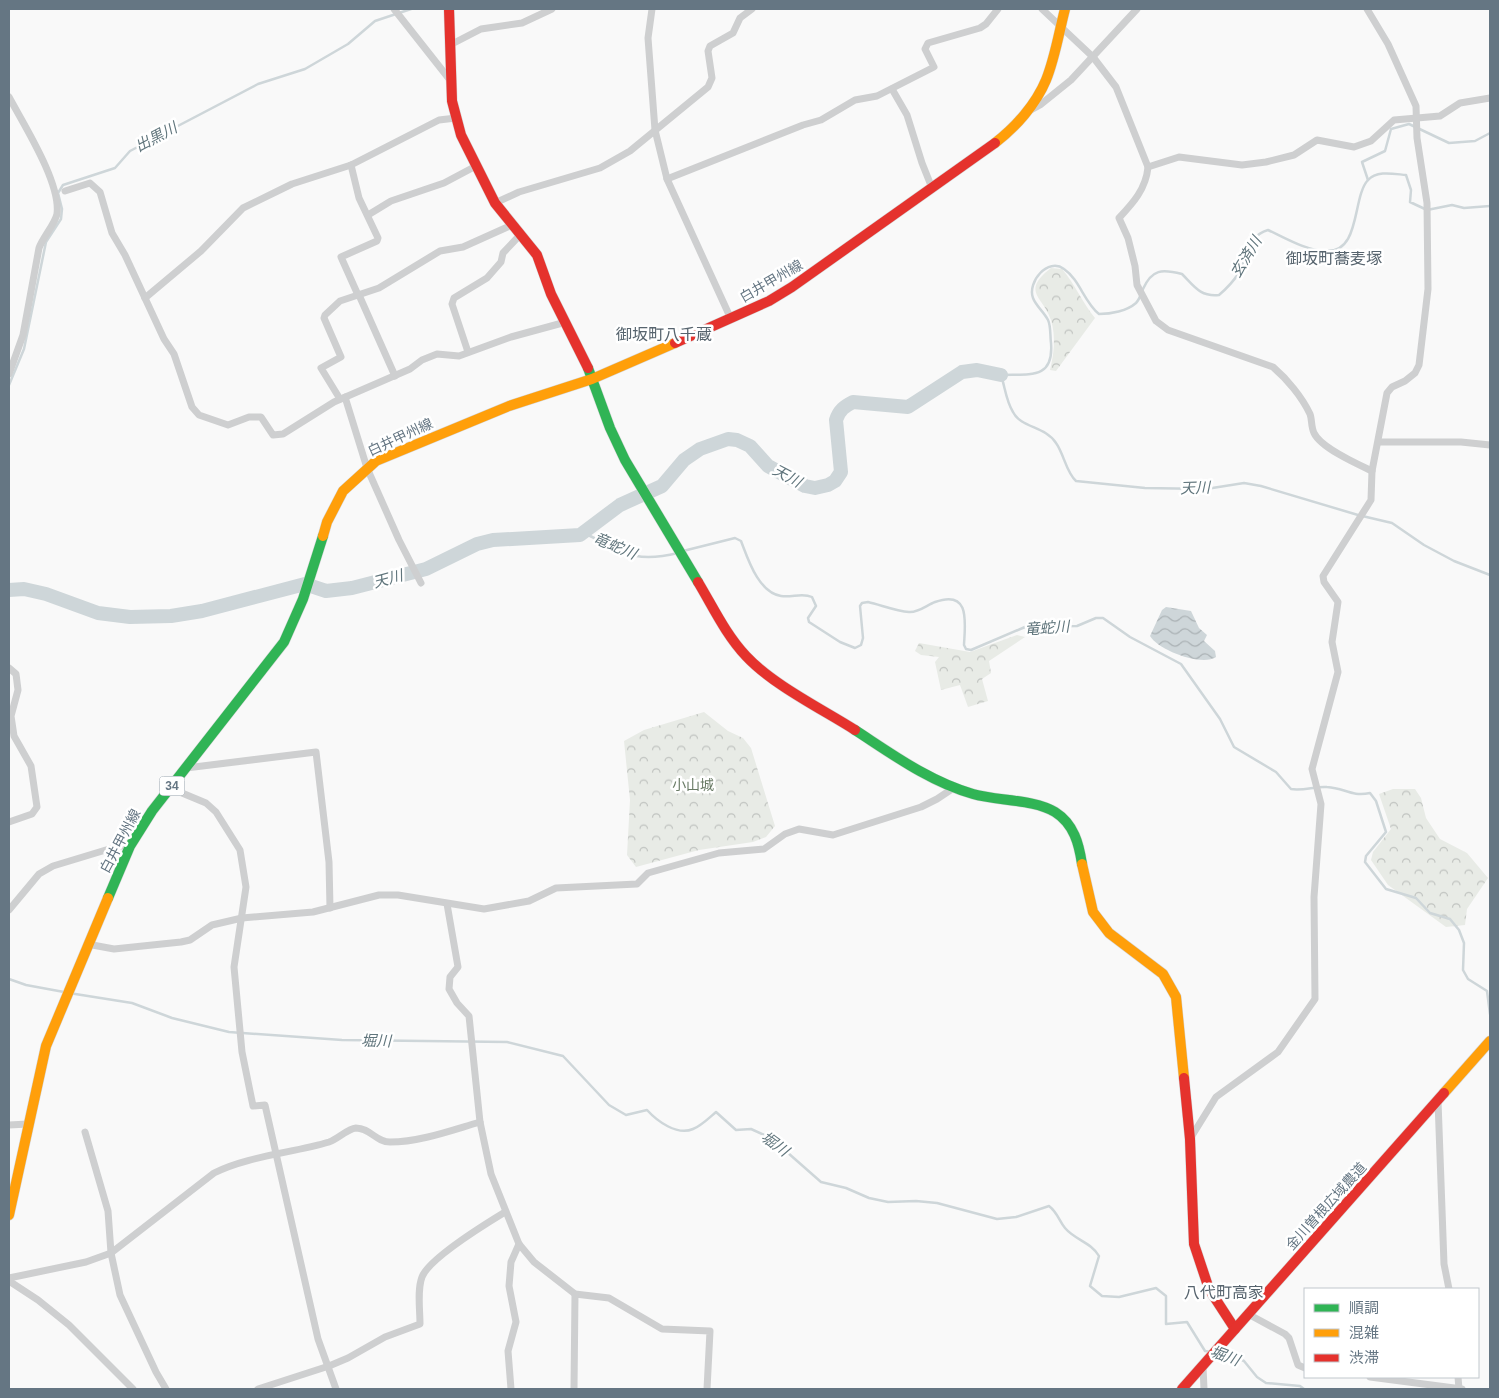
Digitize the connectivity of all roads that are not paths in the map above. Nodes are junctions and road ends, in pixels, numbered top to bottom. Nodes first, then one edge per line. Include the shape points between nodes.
1 (449, 9) edge
2 (552, 9) edge
3 (652, 9) edge
4 (752, 9) edge
5 (998, 9) edge
6 (1042, 9) edge
7 (1065, 9) edge
8 (1138, 9) edge
9 (1367, 9) edge
10 (396, 12) edge
11 (1061, 29) junction
12 (450, 45) junction
13 (1093, 56) junction
14 (450, 80) junction
15 (892, 89) junction
16 (9, 97) edge
17 (1490, 98) edge
18 (1026, 113) junction
19 (456, 118) junction
20 (1416, 120) junction
21 (655, 130) junction
22 (350, 165) junction
23 (476, 166) junction
24 (1148, 167) junction
25 (668, 180) junction
26 (932, 188) junction
27 (65, 191) dead end
28 (495, 203) junction
29 (368, 215) junction
30 (512, 225) junction
31 (520, 235) junction
32 (358, 295) junction
33 (145, 298) junction
34 (731, 319) junction
35 (566, 322) junction
36 (468, 352) junction
37 (9, 374) edge
38 (394, 376) junction
39 (592, 379) junction
40 (342, 398) junction
41 (1379, 442) junction
42 (1490, 445) edge
43 (367, 468) junction
44 (1372, 471) junction
45 (421, 583) dead end
46 (9, 668) edge
47 (186, 768) junction
48 (955, 787) junction
49 (170, 788) junction
50 (9, 822) edge
51 (130, 846) junction
52 (448, 904) junction
53 (330, 908) junction
54 (9, 910) edge
55 (242, 918) junction
56 (88, 944) junction
57 (1490, 1041) edge
58 (1438, 1101) junction
59 (480, 1122) junction
60 (28, 1124) junction
61 (9, 1125) edge
62 (85, 1132) dead end
63 (1190, 1140) junction
64 (276, 1156) junction
65 (505, 1212) junction
66 (9, 1215) edge
67 (519, 1244) junction
68 (110, 1253) junction
69 (9, 1279) edge
70 (1449, 1288) edge
71 (576, 1294) junction
72 (1248, 1314) junction
73 (1235, 1329) junction
74 (329, 1366) junction
75 (1203, 1366) junction
76 (1304, 1368) edge
77 (1378, 1378) edge
78 (133, 1389) edge
79 (166, 1389) edge
80 (258, 1389) edge
81 (336, 1389) edge
82 (511, 1389) edge
83 (574, 1389) edge
84 (707, 1389) edge
85 (1182, 1389) edge
86 (1204, 1389) edge
87 (1460, 1389) edge

1 - 12 street
2 - 12 street via 522,23 480,29
3 - 21 street via 648,38
4 - 21 street via 740,18 733,33 710,46 712,78 708,87
5 - 15 street via 980,28 928,43 925,49 934,67
6 - 11 street
7 - 11 street, 白井甲州線 / 34
8 - 13 street
9 - 20 street via 1388,44 1416,106
10 - 14 street
11 - 13 street
11 - 18 street, 白井甲州線 / 34 via 1046,80
12 - 14 street
13 - 18 street via 1059,90
13 - 24 street via 1116,87
14 - 19 street
15 - 25 street via 855,100 821,120
15 - 26 street via 907,114
16 - 37 street via 45,164 54,187 57,211 39,248 23,335
17 - 20 street via 1460,103 1440,116
18 - 26 street, 白井甲州線 / 34 via 996,143
19 - 22 street via 439,120
19 - 23 street
20 - 24 street via 1394,120 1371,141 1354,147 1317,140 1294,155 1242,166 1179,157
20 - 41 street via 1427,204 1428,289 1419,365 1415,373 1392,387 1387,394
21 - 25 street
21 - 28 street via 630,151 600,168 518,192
22 - 29 street via 359,198
22 - 33 street via 292,184 238,212 201,251
23 - 28 street
23 - 29 street via 444,183 391,201
24 - 44 street via 1140,194 1119,218 1128,238 1138,288 1156,321 1168,330 1274,367 1310,414 1314,432 1320,441
25 - 34 street
26 - 34 street, 白井甲州線 / 34 via 792,287
27 - 33 street via 90,183 95,185 112,233
28 - 30 street
29 - 32 street via 377,241 341,257
30 - 31 street
30 - 32 street via 464,247 440,251 379,288
31 - 35 street via 537,255 551,294
31 - 36 street via 503,253 501,262 487,278 454,298 452,304
32 - 38 street
32 - 40 street via 340,301 325,315 341,357 321,368
33 - 40 street via 174,354 192,407 200,415 228,425 249,417 261,417 273,435 283,434
34 - 39 street, 白井甲州線 / 34
35 - 36 street
35 - 39 street
36 - 38 street via 458,356 437,354
38 - 40 street
39 - 43 street, 白井甲州線 / 34 via 491,413 414,444
39 - 48 street via 610,428 638,484 736,643 765,673 921,772
40 - 43 street
41 - 42 street
41 - 44 street
43 - 45 street
43 - 47 street, 白井甲州線 / 34 via 343,491 335,504 303,599 280,649
44 - 63 street via 1371,500 1323,576 1338,602 1332,642 1338,672 1312,769 1321,804 1314,897 1315,998 1278,1052 1216,1097
46 - 50 street via 16,674 18,690 11,716 14,736 31,766 37,807 32,814
47 - 49 street, 白井甲州線 / 34
47 - 53 street via 316,752 329,862
48 - 52 street via 921,807 833,835 799,829 785,834 764,849 710,856 648,873 637,884 556,888 529,901 484,909
48 - 63 street via 972,794 1055,812 1073,830 1093,912 1109,933 1163,974 1176,997
49 - 51 street, 白井甲州線 / 34
49 - 55 street via 206,803 216,812 240,850 246,886
51 - 54 street via 119,846 53,866 39,874
51 - 56 street, 白井甲州線 / 34
52 - 53 street via 379,895
52 - 59 street via 458,967 450,977 449,989 469,1016
53 - 55 street
55 - 56 street via 212,924 190,940 181,942 114,949
55 - 64 street via 234,967 240,1034 253,1106 265,1104
56 - 60 street, 白井甲州線 / 34 via 46,1046
57 - 58 street, 金川曽根広域農道
58 - 70 street via 1444,1264
58 - 72 street, 金川曽根広域農道
59 - 64 street via 428,1137 390,1142 380,1141 365,1129 354,1128 331,1141
59 - 65 street via 491,1174
60 - 61 street
60 - 66 street, 白井甲州線 / 34
62 - 68 street via 108,1211
63 - 73 street via 1194,1244 1200,1272 1208,1290
64 - 68 street via 230,1165 214,1173
64 - 74 street via 318,1339
65 - 67 street
65 - 74 street via 470,1233 422,1276 420,1324 385,1337
67 - 71 street via 534,1262
67 - 82 street via 511,1262 508,1286 516,1322 508,1351
68 - 69 street via 86,1262
68 - 79 street via 120,1295
69 - 78 street via 69,1325
71 - 83 street
71 - 84 street via 609,1298 662,1329 710,1331
72 - 73 street, 金川曽根広域農道
72 - 76 street via 1285,1334 1298,1365
73 - 75 street, 金川曽根広域農道
74 - 80 street
74 - 81 street
75 - 85 street, 金川曽根広域農道
75 - 86 street
77 - 87 street

